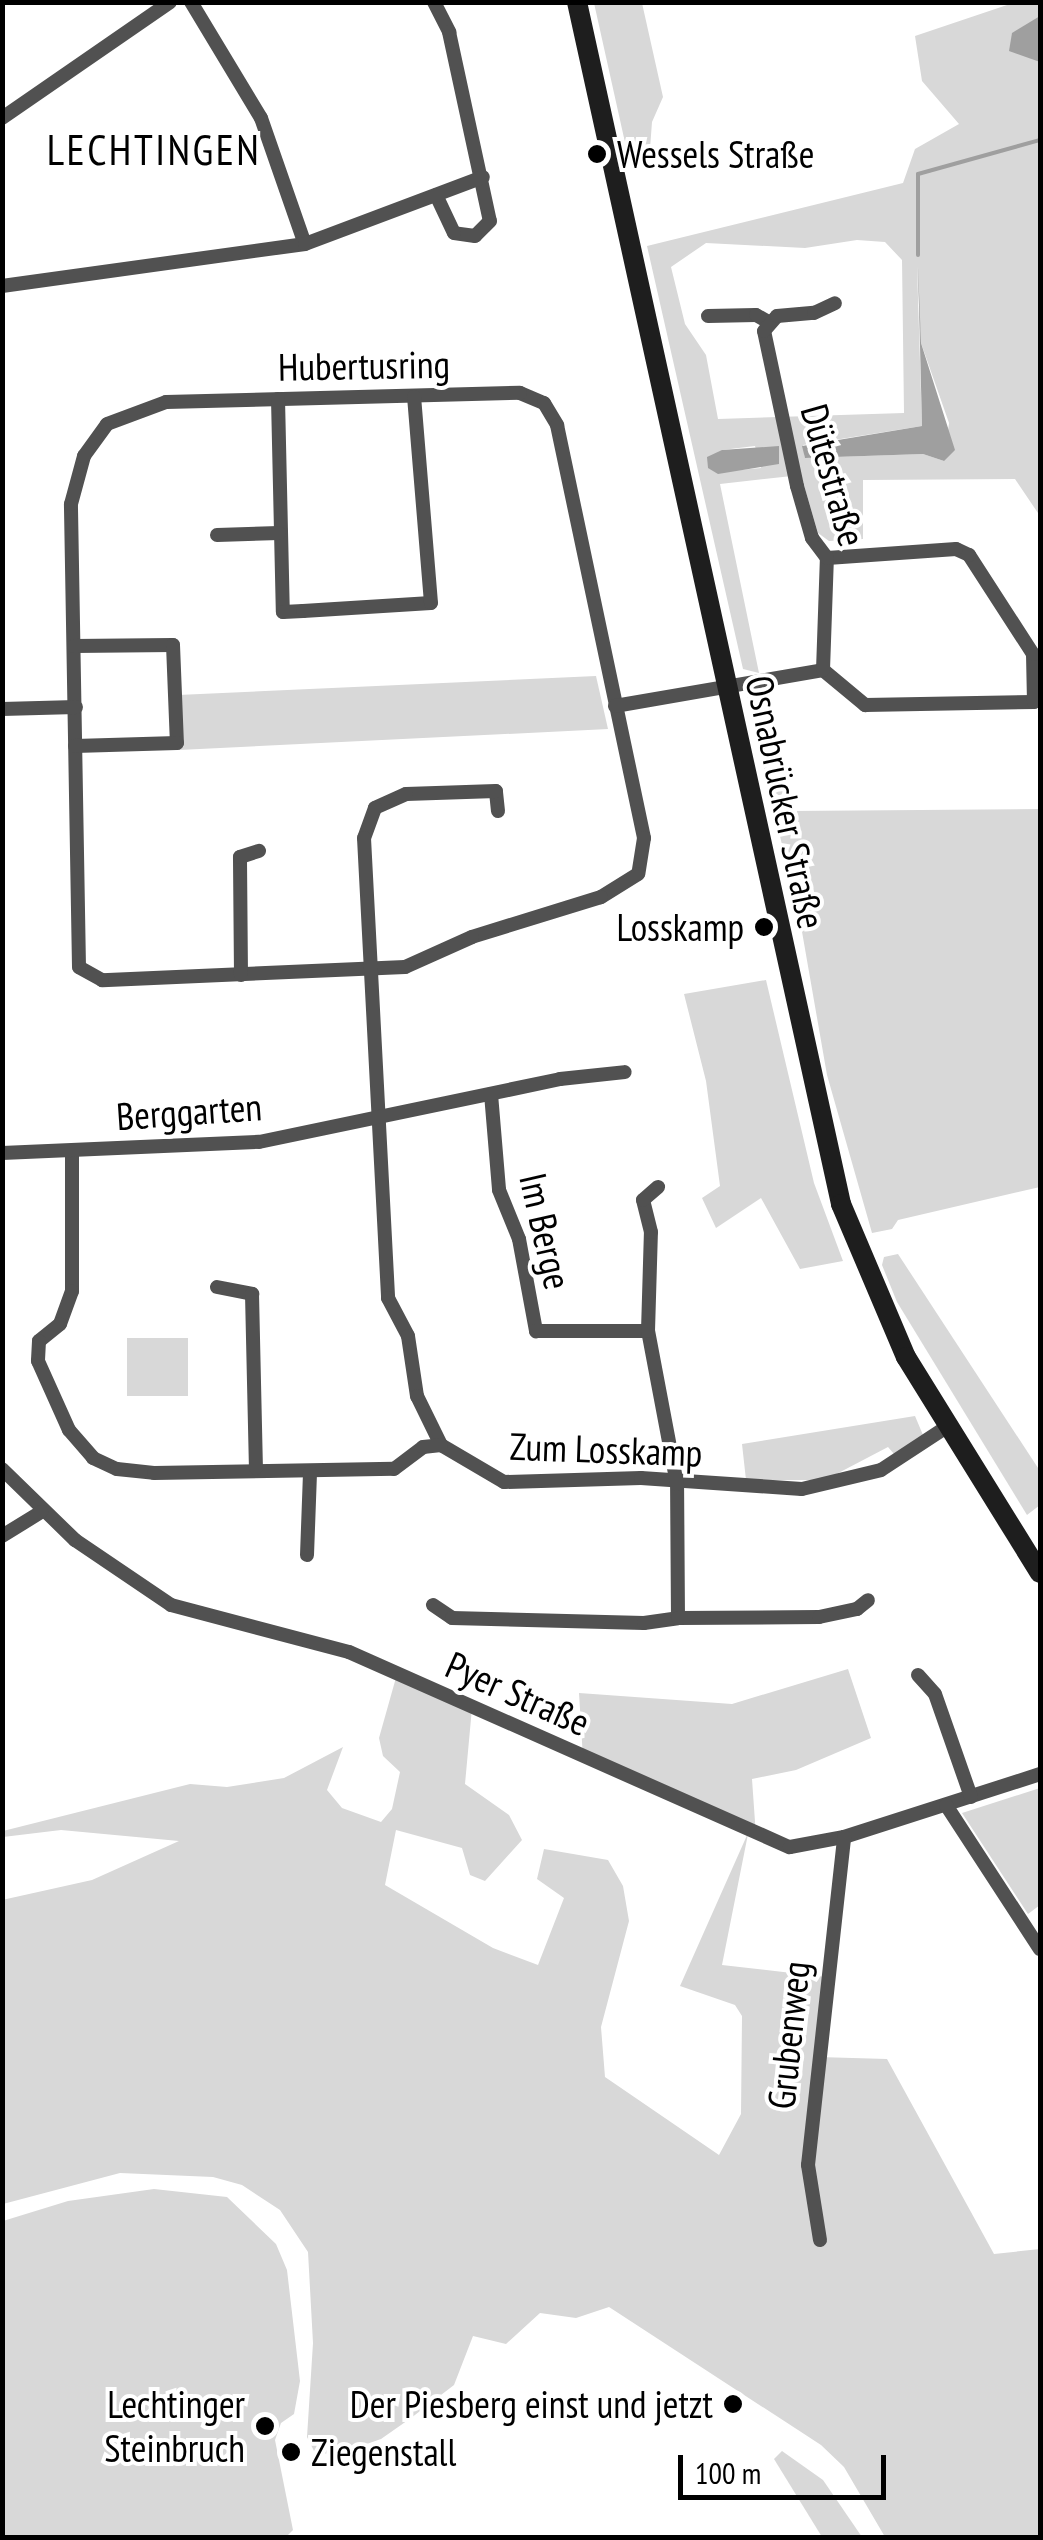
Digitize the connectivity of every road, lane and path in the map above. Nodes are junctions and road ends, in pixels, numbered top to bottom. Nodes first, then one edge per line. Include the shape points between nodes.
1 (170, 2) edge
2 (191, 2) edge
3 (434, 2) edge
4 (577, 2) edge
5 (2, 118) edge
6 (484, 177) junction
7 (436, 196) junction
8 (305, 244) junction
9 (2, 286) edge
10 (835, 302) dead end
11 (708, 316) dead end
12 (767, 321) junction
13 (414, 397) junction
14 (278, 399) junction
15 (279, 533) junction
16 (218, 535) dead end
17 (827, 558) junction
18 (74, 646) junction
19 (823, 670) junction
20 (725, 686) junction
21 (1037, 704) edge
22 (76, 706) junction
23 (615, 706) junction
24 (2, 709) edge
25 (75, 746) junction
26 (498, 811) dead end
27 (259, 851) dead end
28 (368, 973) junction
29 (241, 975) junction
30 (625, 1072) dead end
31 (491, 1094) junction
32 (379, 1114) junction
33 (72, 1152) junction
34 (2, 1153) edge
35 (658, 1187) dead end
36 (217, 1287) dead end
37 (648, 1331) junction
38 (948, 1426) junction
39 (440, 1445) junction
40 (256, 1468) junction
41 (2, 1470) edge
42 (310, 1472) junction
43 (677, 1484) junction
44 (42, 1512) junction
45 (2, 1536) edge
46 (306, 1555) dead end
47 (1037, 1560) edge
48 (868, 1600) dead end
49 (433, 1605) dead end
50 (678, 1618) junction
51 (918, 1674) dead end
52 (1040, 1774) edge
53 (971, 1797) junction
54 (946, 1805) junction
55 (844, 1837) junction
56 (1040, 1950) edge
57 (820, 2240) dead end

1 - 5 street
2 - 8 street via 260,118
3 - 6 street via 449,32
4 - 20 street, Osnabrücker Straße
6 - 7 street
6 - 7 street via 490,221 475,236 454,233
7 - 8 street
8 - 9 street
10 - 12 street
11 - 12 street via 756,315
12 - 17 street, Dütestraße via 797,486 812,538
13 - 14 street, Hubertusring
13 - 15 street via 431,603 283,612
13 - 23 street, Hubertusring via 520,393 544,403 557,426
14 - 15 street
14 - 18 street, Hubertusring via 166,402 107,424 84,456 71,504
15 - 16 street
17 - 19 street, Dütestraße
17 - 21 street via 956,549 969,555 1033,654
18 - 22 street, Hubertusring
18 - 25 street via 173,645 177,743
19 - 20 street
19 - 21 street via 865,705
20 - 23 street
20 - 38 street, Osnabrücker Straße via 841,1204 870,1284
22 - 24 street
22 - 25 street, Hubertusring
23 - 28 street, Hubertusring via 644,838 638,874 600,897 472,937 405,968
25 - 29 street, Hubertusring via 79,967 102,980
26 - 28 street via 496,791 406,794 375,808 364,838
27 - 29 street via 240,857
28 - 29 street, Hubertusring
28 - 32 street
30 - 31 street, Berggarten
31 - 32 street, Berggarten
31 - 37 street, Im Berge via 499,1190 519,1239 536,1331
32 - 33 street, Berggarten via 258,1142
32 - 39 street via 388,1298 408,1336 417,1396
33 - 34 street, Berggarten
33 - 40 street via 72,1292 60,1324 39,1341 38,1361 70,1430 93,1458 117,1470
35 - 37 street via 643,1200 650,1232
36 - 40 street via 252,1294
37 - 43 street
38 - 43 street, Zum Losskamp via 880,1470 830,1487
38 - 47 street, Osnabrücker Straße
39 - 42 street via 422,1447 394,1469
39 - 43 street, Zum Losskamp via 504,1482
40 - 42 street
41 - 44 street, Pyer Straße
42 - 46 street
43 - 50 street
44 - 45 street
44 - 55 street, Pyer Straße via 132,1582 202,1618 349,1652 790,1847
48 - 50 street via 857,1609 819,1616
49 - 50 street via 452,1618
51 - 53 street via 935,1694
52 - 53 street, Pyer Straße
53 - 54 street, Pyer Straße
54 - 55 street, Pyer Straße
54 - 56 street
55 - 57 street, Grubenweg via 808,2165

